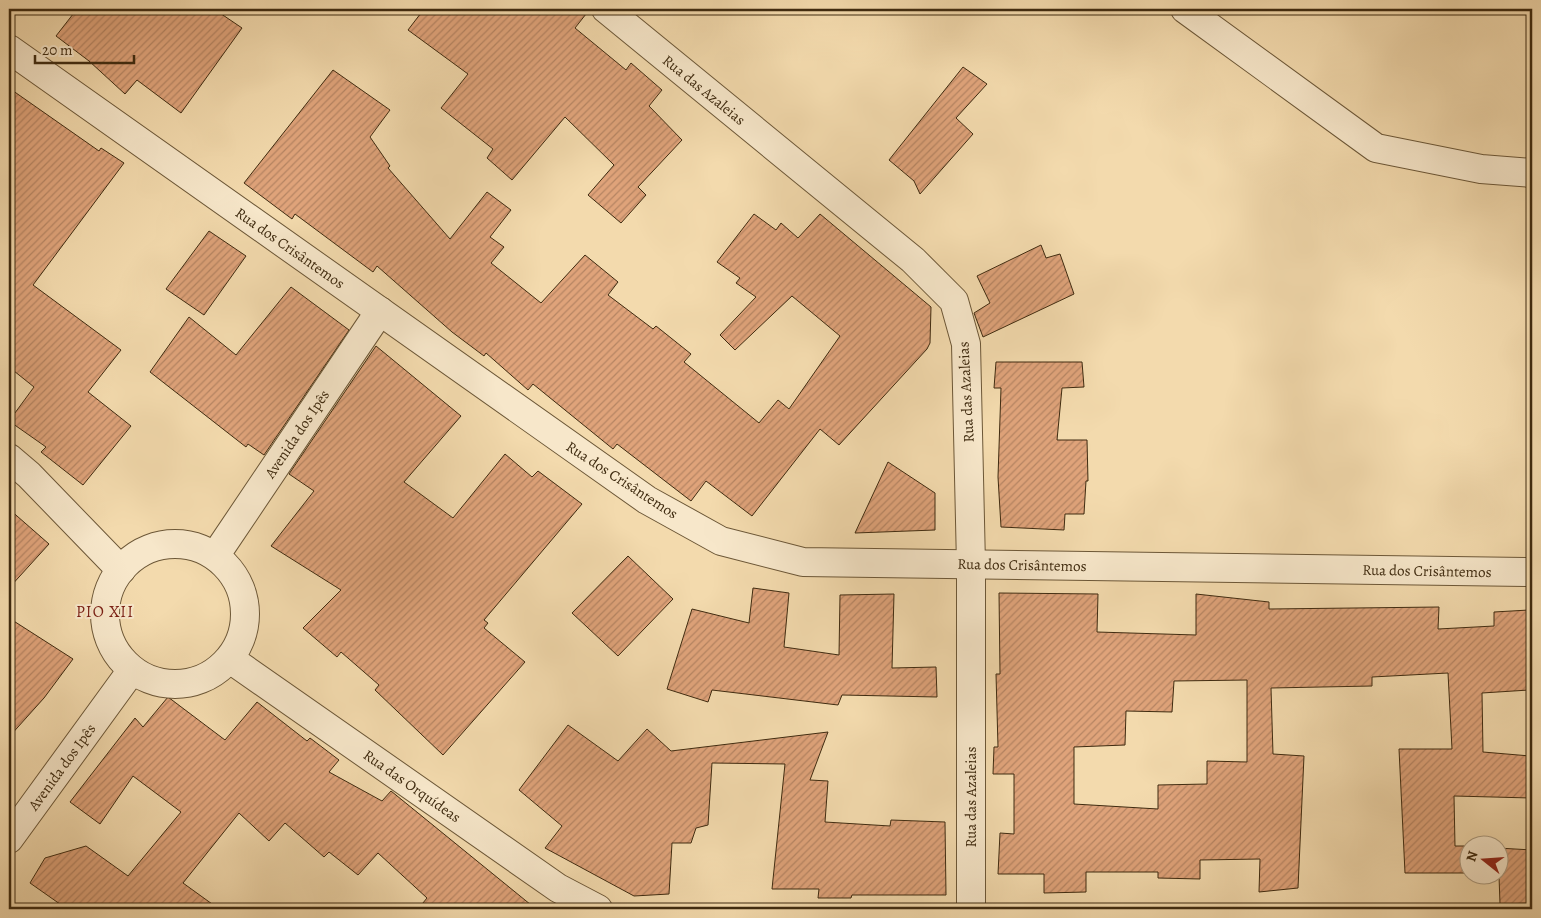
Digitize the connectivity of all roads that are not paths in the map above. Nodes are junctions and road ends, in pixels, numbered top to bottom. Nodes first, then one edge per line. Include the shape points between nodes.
1 (606, 9) edge
2 (1184, 9) edge
3 (9, 49) edge
4 (1532, 173) edge
5 (380, 311) junction
6 (9, 458) edge
7 (215, 556) junction
8 (971, 565) junction
9 (121, 570) junction
10 (1532, 572) edge
11 (230, 659) junction
12 (132, 670) junction
13 (9, 839) edge
14 (598, 909) edge
15 (971, 909) edge

1 - 8 street, Rua das Azaleias via 913,260 954,301 966,344
2 - 4 street via 1376,148 1481,169
3 - 5 street, Rua dos Crisântemos
5 - 7 street, Avenida dos Ipês
5 - 8 street, Rua dos Crisântemos via 647,500 721,541 803,562
6 - 9 street
7 - 9 street via 196,547 175,544 136,556
7 - 11 street via 241,591 245,613 242,636
8 - 10 street, Rua dos Crisântemos
8 - 15 street, Rua das Azaleias
9 - 12 street via 109,590 105,612 107,634 117,654
11 - 12 street via 196,681 174,685 152,681
11 - 14 street, Rua das Orquídeas via 558,888
12 - 13 street, Avenida dos Ipês

